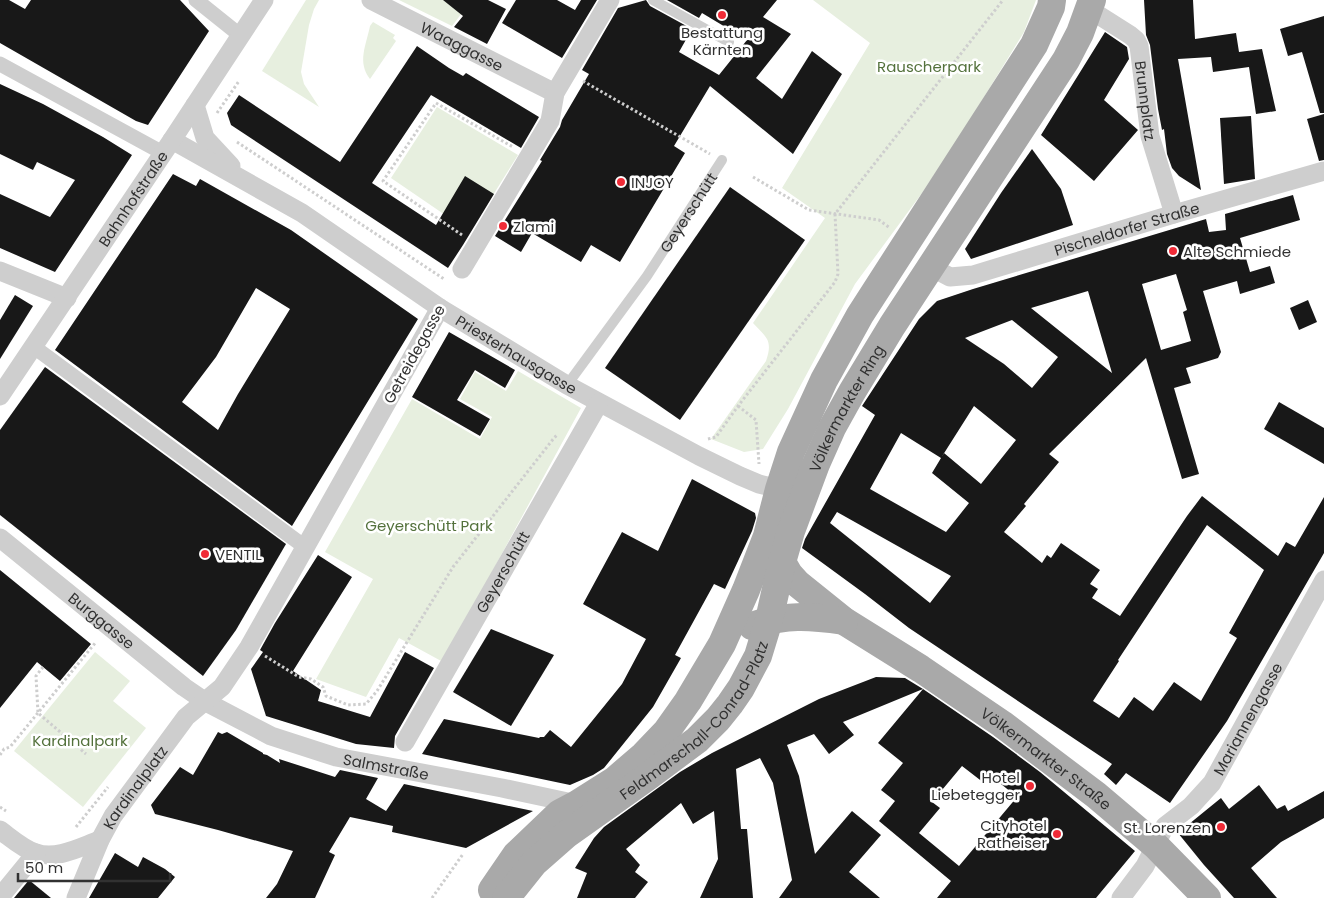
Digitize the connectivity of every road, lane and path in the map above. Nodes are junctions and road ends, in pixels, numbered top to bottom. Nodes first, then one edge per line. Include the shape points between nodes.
1 (196, 0) edge
2 (264, 0) edge
3 (370, 0) edge
4 (610, 0) edge
5 (653, 0) edge
6 (1003, 0) edge
7 (1052, 0) edge
8 (1090, 4) edge
9 (241, 36) junction
10 (729, 42) dead end
11 (0, 64) edge
12 (568, 72) junction
13 (239, 81) dead end
14 (555, 93) junction
15 (196, 104) junction
16 (214, 118) dead end
17 (236, 141) dead end
18 (168, 146) junction
19 (529, 156) junction
20 (722, 160) joint
21 (1324, 171) edge
22 (753, 177) dead end
23 (246, 181) junction
24 (834, 214) junction
25 (1174, 214) junction
26 (922, 218) junction
27 (894, 232) dead end
28 (476, 245) junction
29 (931, 267) junction
30 (0, 271) edge
31 (458, 277) joint
32 (67, 298) junction
33 (440, 308) junction
34 (34, 347) junction
35 (567, 384) junction
36 (0, 396) edge
37 (599, 403) junction
38 (561, 432) dead end
39 (781, 489) junction
40 (0, 538) edge
41 (305, 546) junction
42 (782, 562) junction
43 (1324, 580) edge
44 (768, 620) junction
45 (844, 620) junction
46 (96, 642) dead end
47 (722, 644) junction
48 (249, 647) junction
49 (43, 667) dead end
50 (922, 669) joint
51 (206, 702) junction
52 (38, 713) junction
53 (406, 742) dead end
54 (86, 754) dead end
55 (0, 755) edge
56 (111, 782) dead end
57 (577, 804) junction
58 (0, 807) edge
59 (7, 812) dead end
60 (74, 829) dead end
61 (0, 830) edge
62 (100, 840) junction
63 (1155, 845) junction
64 (36, 854) junction
65 (463, 854) dead end
66 (0, 897) edge
67 (76, 898) edge
68 (432, 898) edge
69 (487, 898) edge
70 (506, 898) edge
71 (1121, 898) edge
72 (1207, 898) edge

1 - 9 street
2 - 9 street, Bahnhofstraße
3 - 14 street, Waaggasse
4 - 12 street
5 - 10 lane
6 - 24 path
7 - 26 main road, Völkermarkter Ring via 1034,46
8 - 25 street, Brunnplatz via 1136,40 1139,46 1150,136
8 - 29 main road, Völkermarkter Ring via 1066,60
9 - 15 street, Bahnhofstraße
11 - 18 street
12 - 14 street
12 - 20 path
13 - 16 path
14 - 19 street via 550,121
15 - 18 street, Bahnhofstraße
15 - 23 street, Priesterhausgasse via 205,138
17 - 31 path
18 - 23 street, Priesterhausgasse
18 - 32 street, Bahnhofstraße
19 - 28 street
19 - 28 path via 436,103 383,182
20 - 35 lane, Geyerschütt via 647,276
21 - 25 street, Pischeldorfer Straße
22 - 24 path via 809,210
23 - 33 street, Priesterhausgasse via 302,212
24 - 27 path via 879,220
24 - 39 path via 838,274 835,282 738,406 756,420
25 - 29 street, Pischeldorfer Straße via 973,275 950,277
26 - 29 main road
26 - 39 main road, Völkermarkter Ring via 860,314 824,380 791,452
28 - 31 street
29 - 39 main road, Völkermarkter Ring via 832,428
30 - 32 street
32 - 34 street, Bahnhofstraße
33 - 35 street, Priesterhausgasse
33 - 41 street, Getreidegasse
34 - 36 street, Bahnhofstraße
34 - 41 street
35 - 37 street, Priesterhausgasse
37 - 39 street, Priesterhausgasse via 740,476
37 - 53 street, Geyerschütt
38 - 48 path via 453,567 366,704 348,705 326,696 323,687 311,679 299,677
39 - 42 main road, Völkermarkter Ring
39 - 47 main road, Feldmarschall-Conrad-Platz via 767,536
40 - 51 street, Burggasse
41 - 48 street, Getreidegasse
42 - 44 main road, Feldmarschall-Conrad-Platz
42 - 45 main road, Feldmarschall-Conrad-Platz via 798,584
43 - 63 street, Mariannengasse via 1212,783 1192,806 1165,826
44 - 45 main road, Feldmarschall-Conrad-Platz via 815,616
44 - 47 main road, Feldmarschall-Conrad-Platz via 735,634
44 - 70 main road, Feldmarschall-Conrad-Platz via 758,656 741,688 718,719 696,740 555,844 534,863
45 - 50 main road, Feldmarschall-Conrad-Platz
46 - 52 path
47 - 57 main road, Feldmarschall-Conrad-Platz via 666,732 615,780
48 - 51 street, Getreidegasse via 222,687
49 - 52 path via 36,676
50 - 63 main road, Völkermarkter Straße via 1096,795
51 - 57 street, Salmstraße via 271,736 336,757
51 - 62 street, Kardinalplatz via 186,717 172,735 113,816
52 - 54 path
52 - 55 path
56 - 60 path
57 - 69 main road via 560,813 516,855
58 - 59 path
61 - 64 street
62 - 64 street, Kardinalplatz via 68,852
62 - 67 street
63 - 71 street, Mariannengasse via 1145,866
63 - 72 main road, Völkermarkter Straße
64 - 66 street
65 - 68 path

